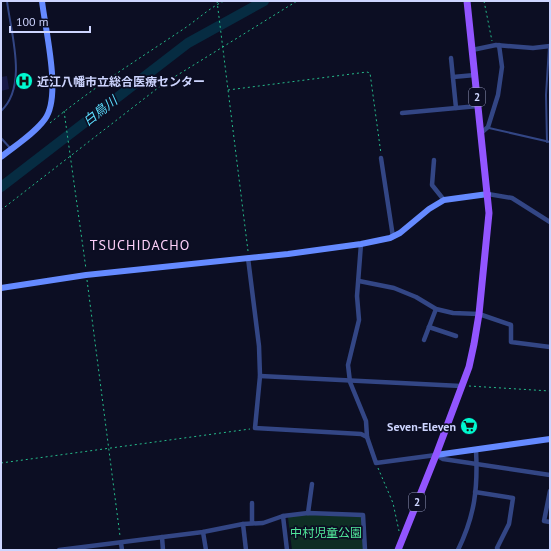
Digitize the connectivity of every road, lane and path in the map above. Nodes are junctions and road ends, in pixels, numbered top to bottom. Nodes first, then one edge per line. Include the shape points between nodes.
1 (7, 1) edge
2 (42, 1) edge
3 (217, 1) edge
4 (224, 1) edge
5 (297, 1) edge
6 (467, 1) edge
7 (484, 1) edge
8 (218, 4) junction
9 (496, 45) junction
10 (549, 46) edge
11 (222, 48) junction
12 (472, 50) junction
13 (451, 58) dead end
14 (475, 75) junction
15 (453, 76) junction
16 (227, 90) junction
17 (478, 106) junction
18 (456, 108) junction
19 (1, 111) edge
20 (402, 113) dead end
21 (488, 127) junction
22 (481, 133) junction
23 (1, 138) edge
24 (549, 142) edge
25 (11, 149) junction
26 (71, 156) junction
27 (1, 157) edge
28 (381, 158) joint
29 (434, 160) dead end
30 (488, 194) junction
31 (444, 200) junction
32 (1, 210) edge
33 (550, 222) edge
34 (393, 237) junction
35 (361, 244) junction
36 (248, 258) junction
37 (86, 275) junction
38 (359, 281) junction
39 (1, 288) edge
40 (436, 309) junction
41 (479, 314) junction
42 (430, 327) junction
43 (456, 336) dead end
44 (424, 340) dead end
45 (550, 347) edge
46 (260, 376) junction
47 (350, 382) junction
48 (461, 386) junction
49 (550, 391) edge
50 (255, 428) junction
51 (367, 437) junction
52 (550, 439) edge
53 (109, 449) junction
54 (476, 450) junction
55 (436, 455) junction
56 (1, 463) edge
57 (376, 463) junction
58 (477, 465) junction
59 (550, 475) edge
60 (312, 484) dead end
61 (550, 491) edge
62 (475, 492) junction
63 (252, 503) dead end
64 (308, 513) junction
65 (282, 516) junction
66 (550, 522) edge
67 (252, 523) junction
68 (243, 524) junction
69 (203, 532) junction
70 (162, 537) junction
71 (403, 537) junction
72 (121, 543) junction
73 (78, 549) edge
74 (59, 550) edge
75 (122, 550) edge
76 (163, 550) edge
77 (206, 550) edge
78 (246, 550) edge
79 (287, 550) edge
80 (365, 550) edge
81 (398, 550) edge
82 (458, 550) edge
83 (498, 550) edge

1 - 19 lane via 17,76 12,97
2 - 25 street via 53,99 46,118
3 - 8 path
4 - 8 path
5 - 11 path
6 - 12 main road, 2
7 - 9 path
8 - 11 path
8 - 26 path via 64,111
9 - 10 street via 533,48
9 - 12 street
9 - 21 street via 502,67 498,95
10 - 24 lane via 546,95
11 - 16 path
11 - 26 path via 163,84
12 - 14 main road, 2
13 - 15 street
14 - 15 street
14 - 17 main road, 2
15 - 18 street
16 - 28 path via 370,73
16 - 36 path
17 - 18 street
17 - 22 main road, 2
18 - 20 street
21 - 22 street
21 - 24 lane
22 - 30 main road, 2
23 - 25 lane
25 - 27 street
26 - 32 path
26 - 37 path
28 - 34 street
29 - 31 street via 432,186
30 - 31 street
30 - 33 street via 512,198
30 - 41 main road, 2 via 488,231
31 - 34 street
34 - 35 street
35 - 36 street
35 - 38 street
36 - 37 street
36 - 46 street via 259,346
37 - 39 street
37 - 53 path
38 - 40 street via 394,288
38 - 47 street via 359,320 348,365
40 - 41 street via 453,313
40 - 42 street
41 - 45 street via 511,325 511,342
41 - 48 main road, 2 via 471,360
42 - 43 street
42 - 44 street
46 - 47 street
46 - 50 street
47 - 48 street
47 - 51 street via 366,422
48 - 49 path
48 - 55 main road, 2
50 - 51 street via 361,434
50 - 53 path
51 - 57 street
52 - 54 street
53 - 56 path
53 - 72 path
54 - 55 street
54 - 58 street
55 - 57 street
55 - 58 street via 443,459
55 - 71 main road, 2
57 - 71 path via 393,503
58 - 59 street
58 - 62 street
60 - 64 street
61 - 66 street via 544,521
62 - 82 street via 471,520
62 - 83 street via 513,498 509,524
63 - 67 street
64 - 65 street
64 - 80 street via 363,515
65 - 67 street via 262,523
65 - 79 street
67 - 68 street
68 - 69 street
68 - 78 street
69 - 70 street
69 - 77 street
70 - 72 street
70 - 76 street
71 - 81 main road, 2
72 - 73 street
72 - 75 street
73 - 74 street

